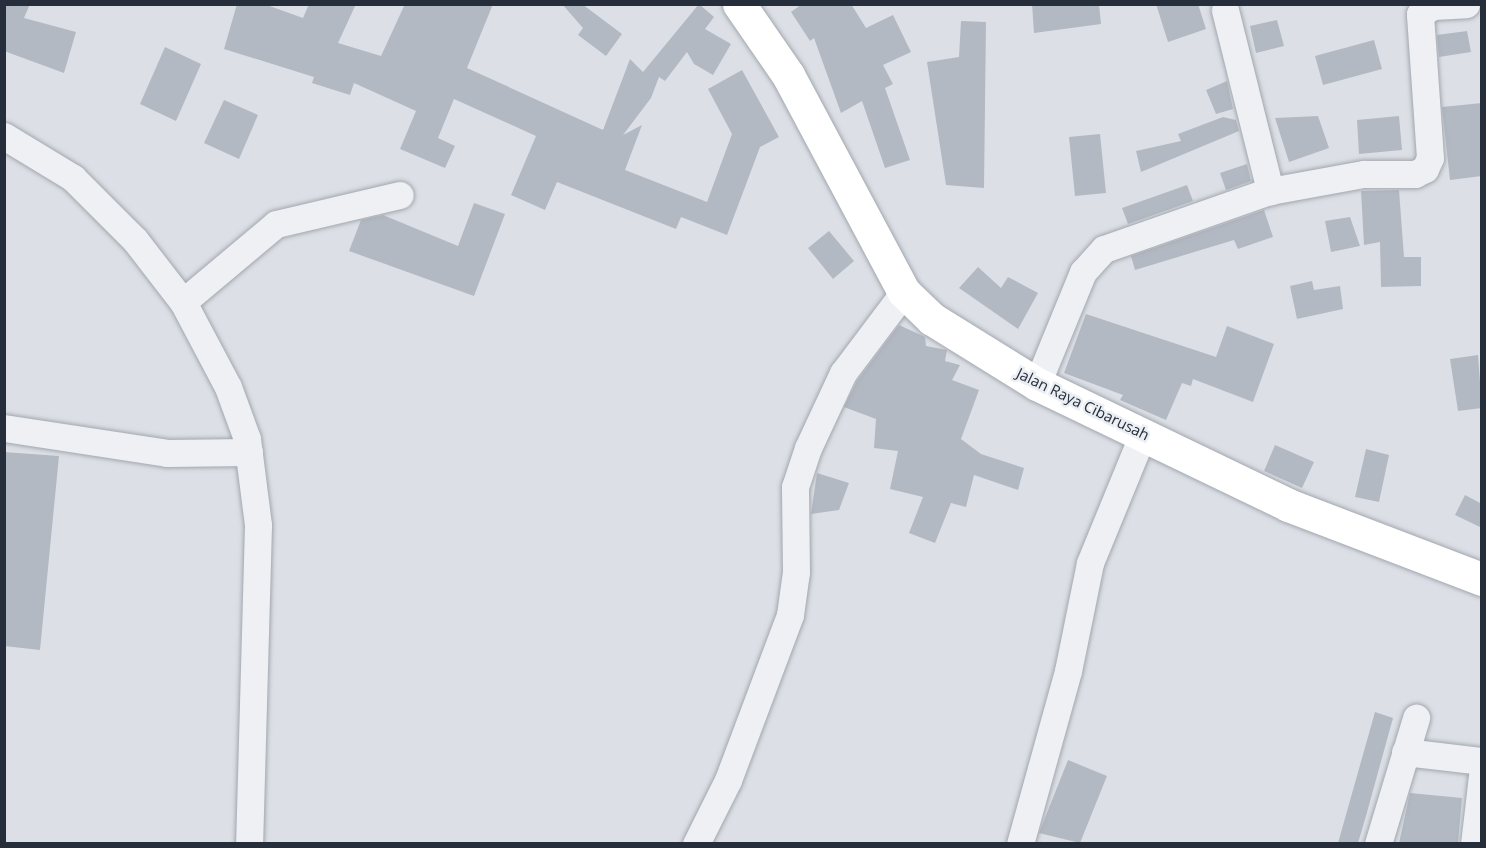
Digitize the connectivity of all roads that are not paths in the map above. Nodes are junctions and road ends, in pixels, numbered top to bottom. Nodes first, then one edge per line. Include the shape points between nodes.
1 (739, 4) edge
2 (1466, 4) edge
3 (1225, 10) dead end
4 (4, 136) edge
5 (1269, 191) junction
6 (400, 195) dead end
7 (904, 292) junction
8 (188, 298) junction
9 (1037, 384) junction
10 (4, 428) edge
11 (1143, 434) junction
12 (249, 452) junction
13 (1482, 579) edge
14 (1416, 718) dead end
15 (1405, 752) junction
16 (1482, 761) edge
17 (1482, 776) edge
18 (249, 843) edge
19 (696, 843) edge
20 (1020, 843) edge
21 (1378, 843) edge
22 (1474, 843) edge

1 - 7 main road, Jalan Raya Cibarusah via 788,75
2 - 5 street via 1433,6 1420,14 1430,158 1425,169 1415,174 1364,174
3 - 5 street
4 - 8 street via 47,158 98,201
5 - 9 street via 1104,249 1083,272
6 - 8 street via 276,224
7 - 9 main road, Jalan Raya Cibarusah via 932,319
7 - 19 street via 843,373 808,448 795,487 796,572 790,615 728,780
8 - 12 street via 228,387
9 - 11 main road, Jalan Raya Cibarusah
10 - 12 street via 166,453
11 - 13 main road, Jalan Raya Cibarusah via 1288,505
11 - 20 street via 1090,563 1068,671
12 - 18 street via 258,525
14 - 15 street
15 - 16 street
15 - 21 street
17 - 22 street

